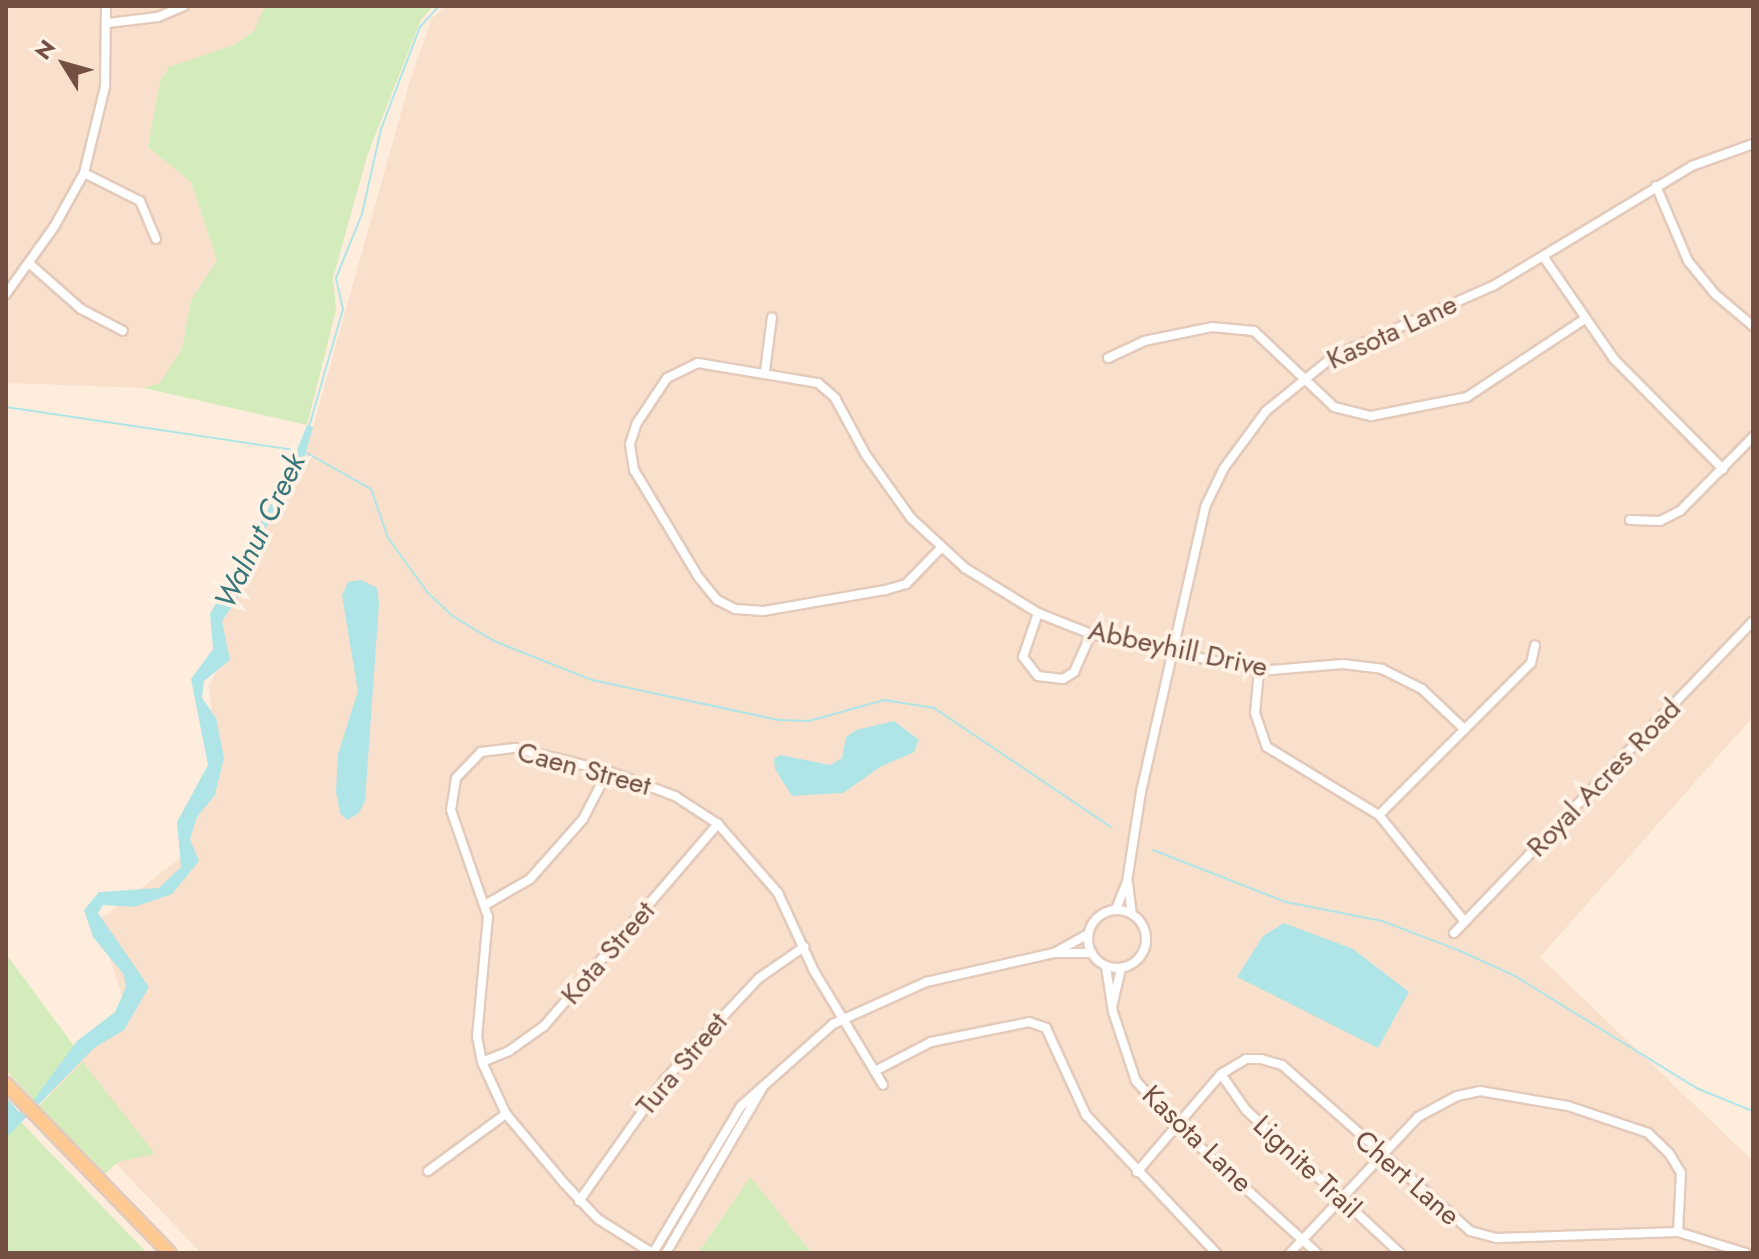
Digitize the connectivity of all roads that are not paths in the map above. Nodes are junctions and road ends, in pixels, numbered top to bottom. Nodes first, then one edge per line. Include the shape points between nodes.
1 (106, 6) edge
2 (184, 6) edge
3 (108, 23) junction
4 (1753, 144) edge
5 (84, 173) junction
6 (1656, 186) junction
7 (156, 239) dead end
8 (1543, 256) junction
9 (30, 264) junction
10 (6, 294) edge
11 (772, 317) dead end
12 (1585, 319) junction
13 (1753, 326) edge
14 (123, 331) dead end
15 (1108, 358) dead end
16 (765, 371) junction
17 (1303, 376) junction
18 (1753, 437) edge
19 (1723, 469) junction
20 (1630, 520) dead end
21 (941, 548) junction
22 (1038, 613) junction
23 (1753, 621) edge
24 (1091, 634) junction
25 (1535, 645) dead end
26 (1170, 652) junction
27 (1259, 671) junction
28 (1465, 730) junction
29 (608, 771) junction
30 (1379, 815) junction
31 (718, 824) junction
32 (1127, 882) junction
33 (485, 905) junction
34 (1116, 909) junction
35 (1132, 914) junction
36 (1465, 922) junction
37 (1454, 933) dead end
38 (1087, 935) junction
39 (804, 947) junction
40 (1054, 953) junction
41 (1092, 953) junction
42 (1106, 967) junction
43 (1121, 969) junction
44 (1112, 1004) junction
45 (843, 1017) junction
46 (482, 1062) junction
47 (875, 1071) junction
48 (1221, 1074) junction
49 (6, 1084) edge
50 (883, 1085) dead end
51 (764, 1086) junction
52 (506, 1114) junction
53 (1178, 1127) junction
54 (1380, 1155) junction
55 (428, 1171) dead end
56 (1137, 1172) junction
57 (1339, 1198) junction
58 (579, 1201) junction
59 (1678, 1232) junction
60 (1302, 1239) junction
61 (170, 1253) edge
62 (652, 1253) edge
63 (666, 1253) edge
64 (1216, 1253) edge
65 (1290, 1253) edge
66 (1317, 1253) edge
67 (1400, 1253) edge
68 (1746, 1253) edge

1 - 3 street
2 - 3 street via 158,17
3 - 5 street via 105,87
4 - 6 street, Kasota Lane via 1692,166
5 - 7 street via 140,201
5 - 9 street
6 - 8 street, Kasota Lane
6 - 13 street via 1688,261 1715,294
8 - 12 street
8 - 17 street, Kasota Lane via 1493,286 1334,356
9 - 10 street
9 - 14 street via 81,309
11 - 16 street
12 - 17 street via 1447,405 1352,414 1334,407
12 - 19 street via 1614,359
15 - 17 street via 1144,341 1232,326 1254,331
16 - 21 street, Abbeyhill Drive via 818,383 835,398 888,487
16 - 21 street, Abbeyhill Drive via 698,363 683,367 653,394 630,444 634,470 717,600 735,609 763,611 885,590 906,584
17 - 26 street, Kasota Lane via 1266,411 1224,468 1193,548
18 - 19 street
19 - 20 street via 1670,517
21 - 22 street, Abbeyhill Drive
22 - 24 street, Abbeyhill Drive
22 - 24 street via 1023,657 1038,676 1063,679 1074,672
23 - 36 street, Royal Acres Road
24 - 26 street, Abbeyhill Drive
25 - 28 street via 1531,663
26 - 27 street, Abbeyhill Drive
26 - 32 street, Kasota Lane
27 - 28 street, Abbeyhill Drive via 1343,664 1382,669 1422,689
27 - 30 street via 1255,713 1267,747
28 - 30 street
29 - 31 street, Caen Street via 675,796
29 - 33 street via 583,819 530,879
29 - 33 street, Caen Street via 515,748 494,747 466,764 451,791 451,810
30 - 36 street
31 - 39 street, Caen Street via 778,893
31 - 46 street, Kota Street via 544,1026 509,1051
32 - 34 street, Kasota Lane
32 - 35 street, Kasota Lane
33 - 46 street, Caen Street via 488,929 477,1037
34 - 35 street
34 - 38 street, Kasota Lane via 1095,920
35 - 43 street, Kasota Lane via 1146,940 1135,962
36 - 37 street, Royal Acres Road
38 - 40 street, Kasota Lane
38 - 41 street
39 - 45 street, Caen Street
39 - 58 street, Tura Street via 759,978 681,1062
40 - 41 street
40 - 45 street via 926,982
41 - 42 street
42 - 43 street
42 - 44 street, Kasota Lane
43 - 44 street, Kasota Lane
44 - 53 street, Kasota Lane via 1136,1081
45 - 47 street, Caen Street
45 - 51 street via 804,1044
46 - 52 street, Caen Street
47 - 50 street, Caen Street
47 - 56 street via 931,1042 1029,1022 1046,1028 1086,1115
48 - 53 street
48 - 54 street, Chert Lane via 1246,1059 1282,1065
48 - 57 street, Lignite Trail via 1246,1110
49 - 61 main road
51 - 62 street via 741,1106
51 - 63 street
52 - 55 street
52 - 58 street, Caen Street
53 - 56 street
53 - 60 street, Kasota Lane
54 - 57 street
54 - 59 street, Chert Lane via 1456,1224 1482,1235
54 - 59 street via 1418,1117 1457,1096 1501,1093 1568,1106 1623,1121 1661,1143 1683,1186
56 - 64 street
57 - 60 street
57 - 67 street, Lignite Trail
58 - 62 street, Caen Street
59 - 68 street, Chert Lane
60 - 65 street
60 - 66 street, Kasota Lane

